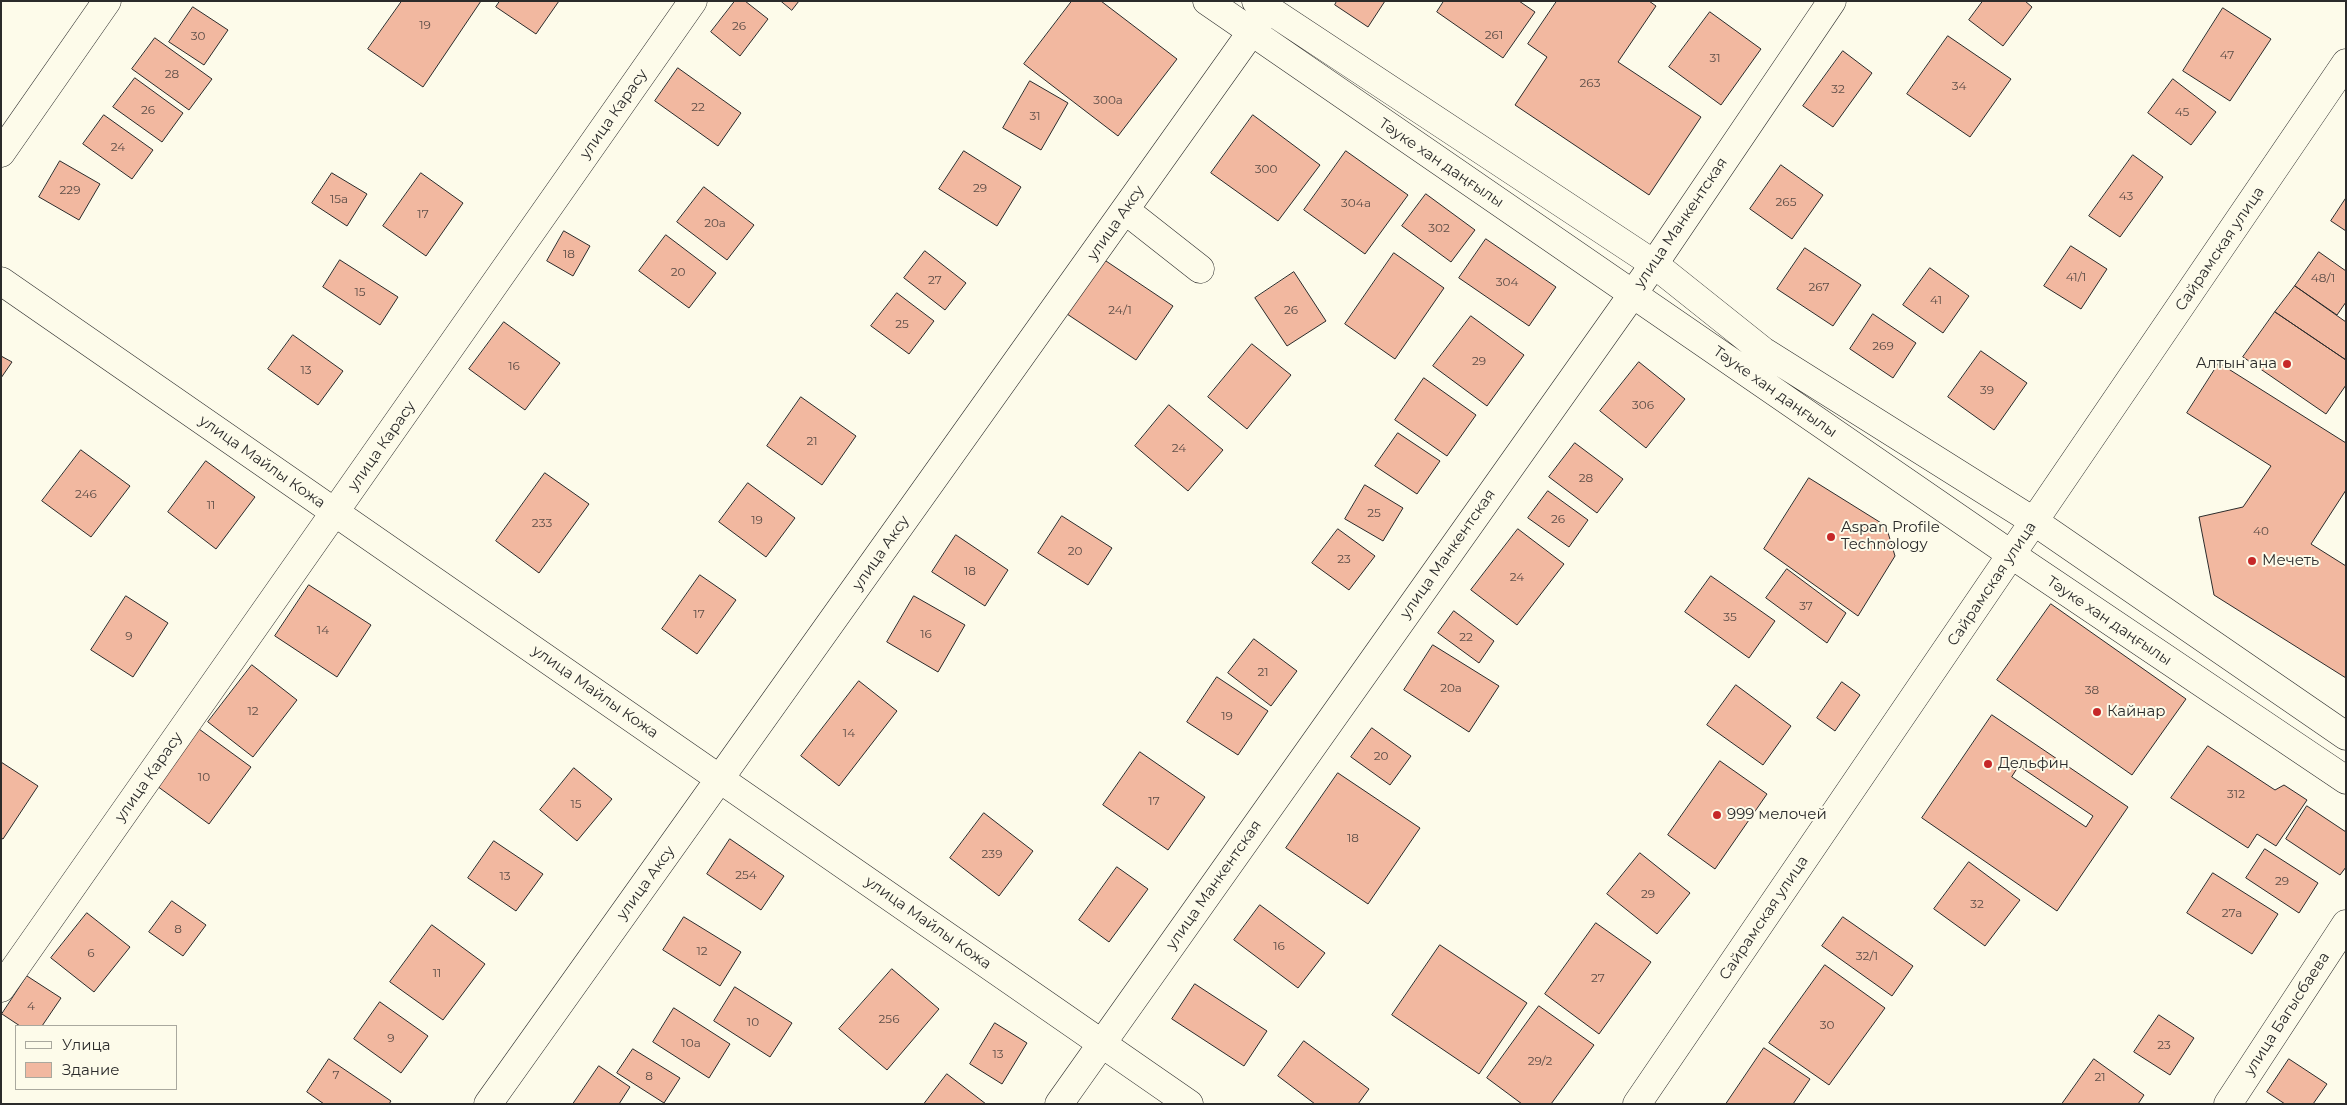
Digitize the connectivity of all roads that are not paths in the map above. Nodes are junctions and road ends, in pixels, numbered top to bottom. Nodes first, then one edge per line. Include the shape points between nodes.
1 (107, 1) edge
2 (692, 1) edge
3 (1207, 1) edge
4 (1832, 1) edge
5 (1265, 4) edge
6 (1251, 32) junction
7 (2346, 63) edge
8 (1, 154) edge
9 (1125, 210) junction
10 (1654, 264) junction
11 (1200, 269) dead end
12 (1, 281) edge
13 (1632, 294) junction
14 (335, 512) junction
15 (2035, 522) junction
16 (2012, 555) junction
17 (2346, 736) edge
18 (720, 779) junction
19 (2346, 780) edge
20 (2346, 924) edge
21 (1, 988) edge
22 (1102, 1044) junction
23 (488, 1104) edge
24 (1059, 1104) edge
25 (1189, 1104) edge
26 (1638, 1104) edge
27 (2228, 1104) edge

1 - 8 street
2 - 14 street, улица Карасу
3 - 6 street, Тәуке хан даңғылы
4 - 10 street, улица Манкентская
5 - 6 street, улица Аксу
5 - 10 street, Тәуке хан даңғылы
6 - 9 street, улица Аксу
6 - 13 street, Тәуке хан даңғылы
7 - 15 street, Сайрамская улица
9 - 11 street
9 - 18 street, улица Аксу
10 - 13 street, улица Манкентская
10 - 15 street, Тәуке хан даңғылы via 1764,351
12 - 14 street, улица Майлы Кожа
13 - 16 street, Тәуке хан даңғылы
13 - 22 street, улица Манкентская
14 - 18 street, улица Майлы Кожа
14 - 21 street, улица Карасу
15 - 16 street, Сайрамская улица
15 - 17 street, Тәуке хан даңғылы
16 - 19 street, Тәуке хан даңғылы
16 - 26 street, Сайрамская улица
18 - 22 street, улица Майлы Кожа
18 - 23 street, улица Аксу
20 - 27 street, улица Багысбаева
22 - 24 street, улица Манкентская
22 - 25 street, улица Майлы Кожа

